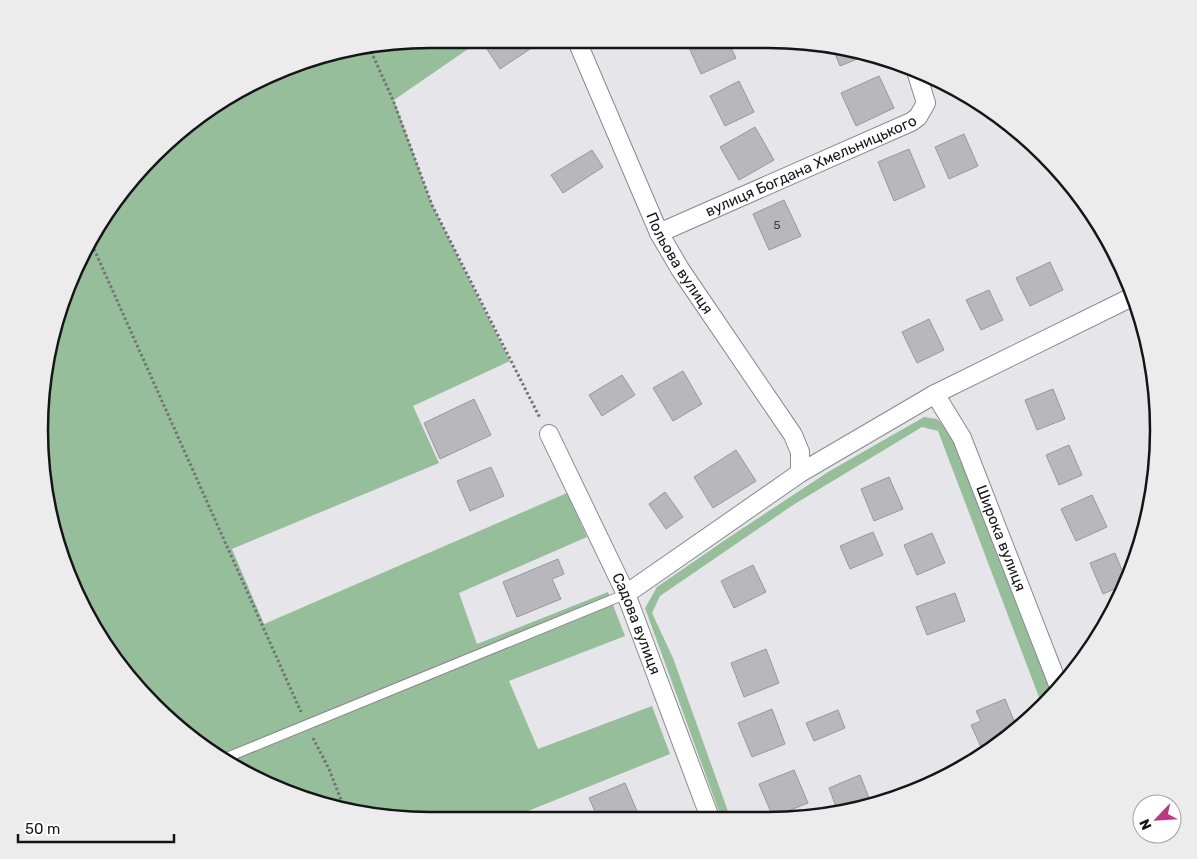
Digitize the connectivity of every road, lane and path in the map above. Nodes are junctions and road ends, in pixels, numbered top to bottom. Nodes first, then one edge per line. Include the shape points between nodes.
1 (580, 48) edge
2 (371, 52) edge
3 (919, 79) edge
4 (659, 233) junction
5 (94, 248) edge
6 (1126, 300) edge
7 (934, 394) junction
8 (549, 434) joint
9 (800, 473) junction
10 (626, 594) junction
11 (1056, 680) edge
12 (307, 725) junction
13 (231, 756) edge
14 (341, 801) edge
15 (708, 812) edge

1 - 4 street, Польова вулиця
2 - 8 path via 432,204
3 - 4 street, вулиця Богдана Хмельницького via 926,103 912,122
4 - 9 street, Польова вулиця via 793,434 800,452
5 - 12 path
6 - 7 street
7 - 9 street
7 - 11 street, Широка вулиця via 962,438
8 - 10 street, Садова вулиця
9 - 10 street
10 - 12 lane
10 - 15 street, Садова вулиця
12 - 13 lane
12 - 14 path

